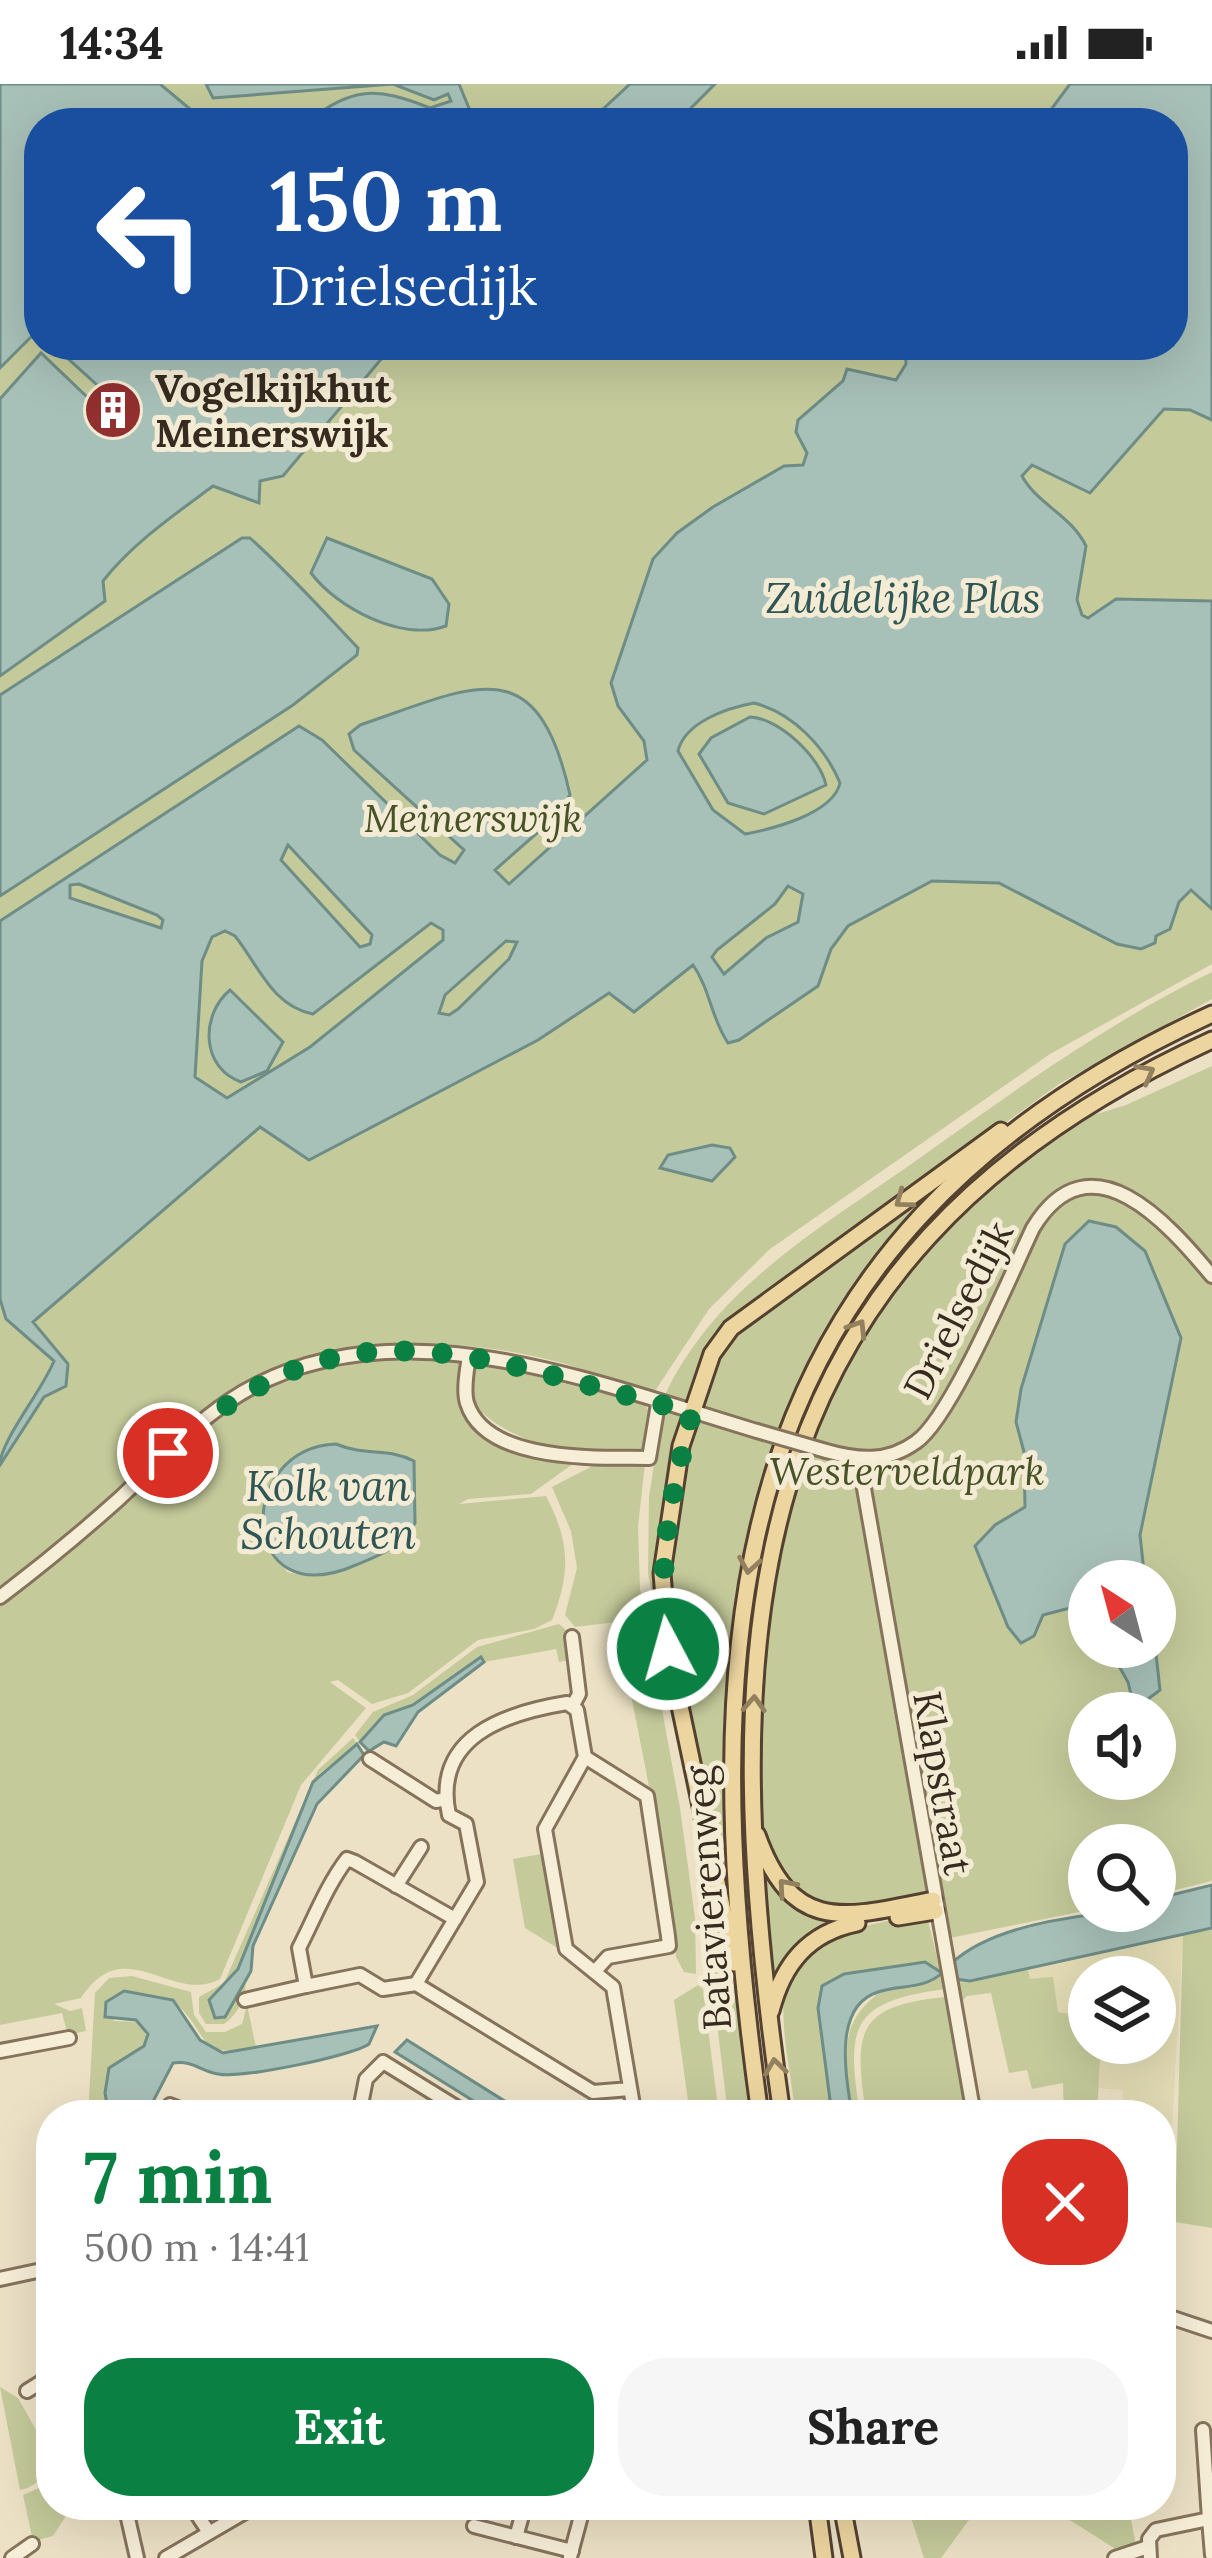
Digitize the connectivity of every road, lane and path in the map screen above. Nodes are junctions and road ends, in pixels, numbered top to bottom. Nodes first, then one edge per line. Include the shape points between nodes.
1 (1212, 1013) edge
2 (1212, 1040) edge
3 (1036, 1114) junction
4 (1212, 1276) edge
5 (469, 1356) junction
6 (658, 1404) junction
7 (692, 1412) junction
8 (859, 1460) junction
9 (0, 1597) edge
10 (572, 1637) dead end
11 (573, 1705) junction
12 (585, 1757) junction
13 (370, 1759) dead end
14 (446, 1799) junction
15 (752, 1821) junction
16 (421, 1847) dead end
17 (396, 1886) junction
18 (934, 1906) junction
19 (455, 1919) junction
20 (596, 1970) junction
21 (416, 1984) junction
22 (306, 1986) junction
23 (745, 1988) junction
24 (245, 2000) dead end
25 (768, 2020) junction
26 (69, 2038) dead end
27 (0, 2051) edge
28 (630, 2089) junction
29 (362, 2100) edge
30 (445, 2100) edge
31 (632, 2100) edge
32 (758, 2100) edge
33 (780, 2100) edge
34 (971, 2100) edge
35 (36, 2271) edge
36 (0, 2279) edge
37 (1176, 2319) edge
38 (1212, 2331) edge
39 (36, 2386) edge
40 (28, 2391) dead end
41 (1203, 2430) dead end
42 (1209, 2519) junction
43 (128, 2520) edge
44 (201, 2520) edge
45 (229, 2520) edge
46 (521, 2520) edge
47 (580, 2520) edge
48 (819, 2520) edge
49 (845, 2520) edge
50 (474, 2526) dead end
51 (208, 2531) junction
52 (516, 2537) junction
53 (32, 2544) dead end
54 (1149, 2552) edge
55 (571, 2554) edge
56 (1212, 2555) edge
57 (12, 2558) edge
58 (137, 2558) edge
59 (166, 2558) edge
60 (824, 2558) edge
61 (852, 2558) edge
62 (1115, 2558) edge

1 - 3 main road, Batavierenweg
15 -> 2 main road, Batavierenweg via 756,1665 771,1557 805,1432 846,1347 920,1242 1008,1159 1083,1108
3 -> 7 main road via 996,1133 731,1328 712,1354
3 -> 23 main road, Batavierenweg via 947,1187 880,1261 820,1354 777,1452 751,1550 730,1712
4 - 8 street, Drielsedijk via 1143,1205 1104,1188 1071,1191 1033,1228 926,1434 893,1454
5 - 6 street
5 - 6 street via 472,1412 529,1451 649,1458
5 - 9 street via 368,1353 253,1387
6 - 7 street
7 - 8 street, bridge
7 - 23 main road via 665,1528 663,1611
8 - 18 street, Klapstraat
10 - 11 street via 579,1694
11 - 12 street
11 - 14 street via 525,1709 484,1726 452,1761
12 - 20 street via 545,1829 566,1949
12 - 20 street via 647,1796 669,1946 608,1957
13 - 14 street via 436,1801
14 - 19 street via 472,1840 477,1882
18 -> 15 main road via 845,1917 807,1907 778,1881
15 - 25 main road, Batavierenweg
16 - 17 street
17 - 19 street
17 - 22 street via 347,1859 299,1948
18 - 25 main road via 826,1932 789,1966
18 - 34 street, Klapstraat
19 - 21 street
20 - 28 street via 613,1987
21 - 22 street via 383,1989 360,1975
21 - 28 street via 593,2092
22 - 24 street
23 - 32 main road, Batavierenweg
33 -> 25 main road, Batavierenweg
26 - 27 street
28 - 31 street
29 - 30 street via 365,2079 382,2062
35 - 36 street
37 - 38 street
39 - 40 street
41 - 42 street
42 - 54 street via 1156,2530
42 - 56 street
43 - 58 street
44 - 51 street
45 - 51 street
46 - 52 street
47 - 55 street
48 - 60 main road
49 - 61 main road
50 - 52 street
51 - 59 street
52 - 55 street
53 - 57 street
54 - 62 street

